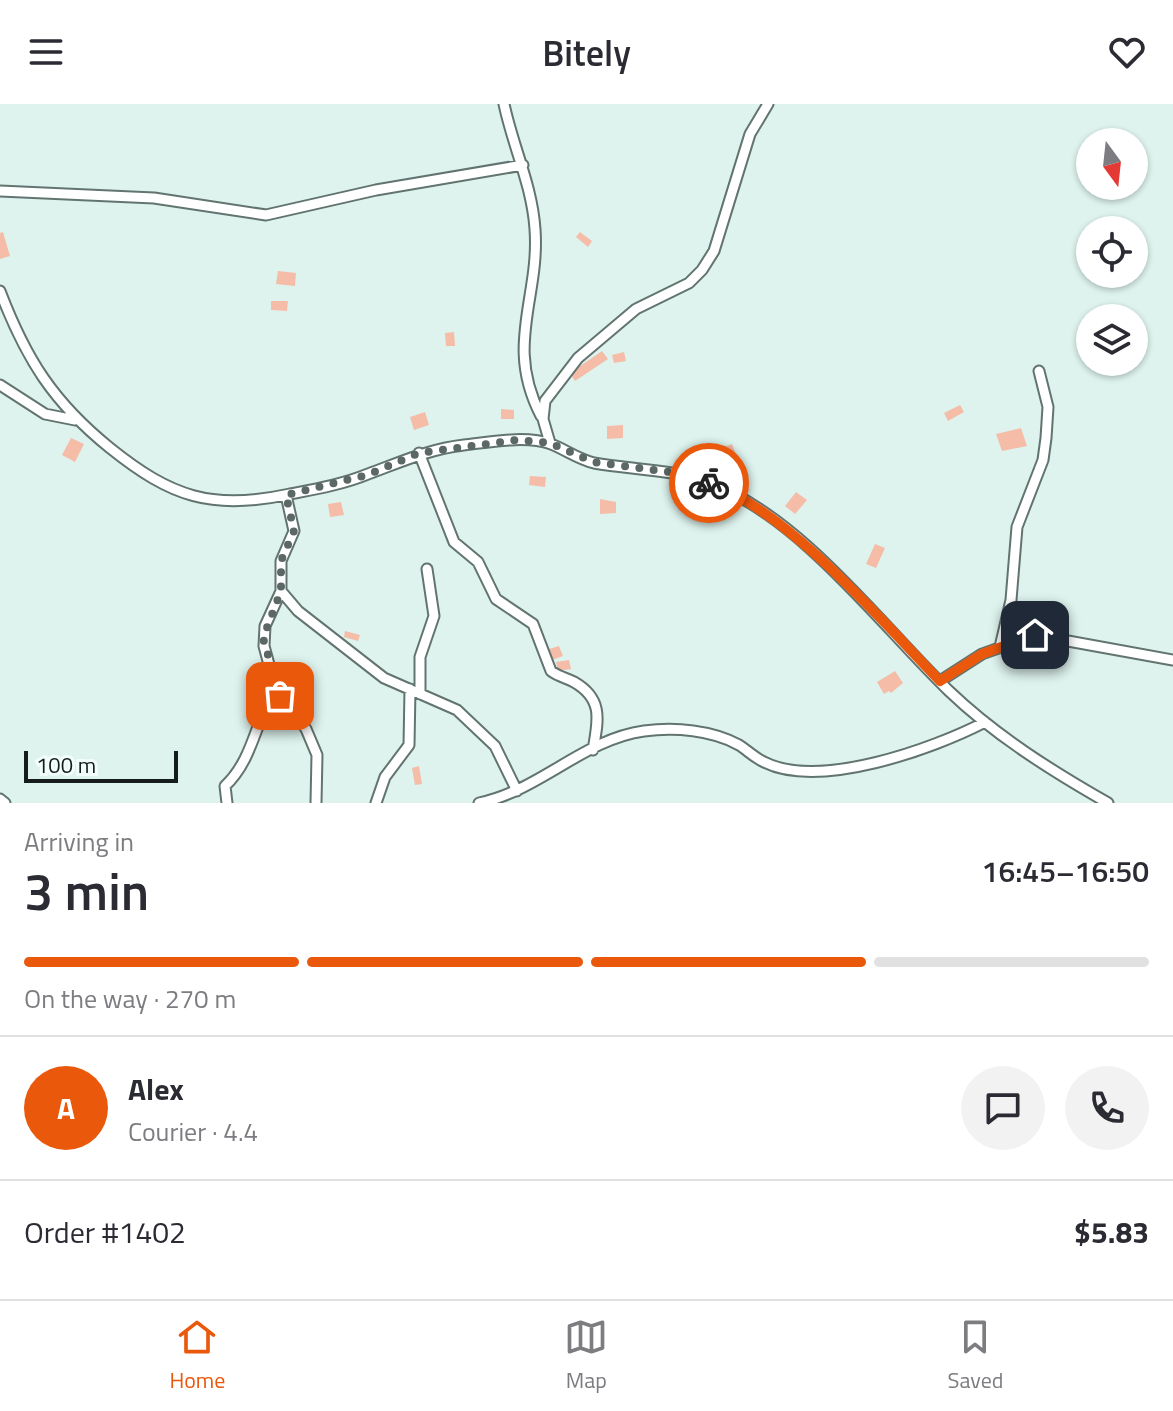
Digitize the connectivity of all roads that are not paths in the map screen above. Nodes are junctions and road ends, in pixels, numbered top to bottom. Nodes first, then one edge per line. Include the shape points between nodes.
1 (504, 104) edge
2 (768, 104) edge
3 (523, 165) junction
4 (0, 191) edge
5 (0, 291) edge
6 (1039, 371) dead end
7 (0, 385) edge
8 (543, 419) junction
9 (75, 420) junction
10 (550, 443) junction
11 (419, 453) junction
12 (286, 495) junction
13 (427, 569) dead end
14 (281, 591) junction
15 (1000, 647) junction
16 (1173, 660) edge
17 (940, 681) junction
18 (275, 687) junction
19 (415, 692) junction
20 (985, 722) junction
21 (593, 750) junction
22 (517, 791) junction
23 (0, 799) edge
24 (5, 803) edge
25 (227, 803) edge
26 (316, 803) edge
27 (376, 803) edge
28 (479, 803) edge
29 (1108, 803) edge

1 - 3 street
2 - 8 street via 750,134 714,251 702,270 689,283 636,309 578,358 550,392
3 - 4 street via 266,215 144,197
3 - 8 street via 536,234 525,372
5 - 9 street via 31,363
6 - 15 street via 1048,407 1043,460 1017,527 1011,600
7 - 9 street via 45,414
8 - 10 street
9 - 12 street via 163,487 220,501
10 - 11 street via 517,440
10 - 17 street via 593,462 669,472 736,496 818,558
11 - 12 street via 359,477
11 - 21 street via 454,542 478,562 496,599 533,624 551,671 595,699
12 - 14 street via 294,531 281,561
13 - 19 street via 434,616
14 - 18 street via 263,638
14 - 19 street via 298,611 374,671
15 - 16 street via 1047,634
15 - 17 street
17 - 20 street
18 - 25 street via 242,767 225,786
18 - 26 street via 311,738 318,762
19 - 22 street via 457,710 488,737
19 - 27 street via 409,745 385,777
20 - 21 street via 961,735 832,773 765,763 725,739 684,730 642,731
20 - 29 street
21 - 22 street
22 - 28 street
23 - 24 street

